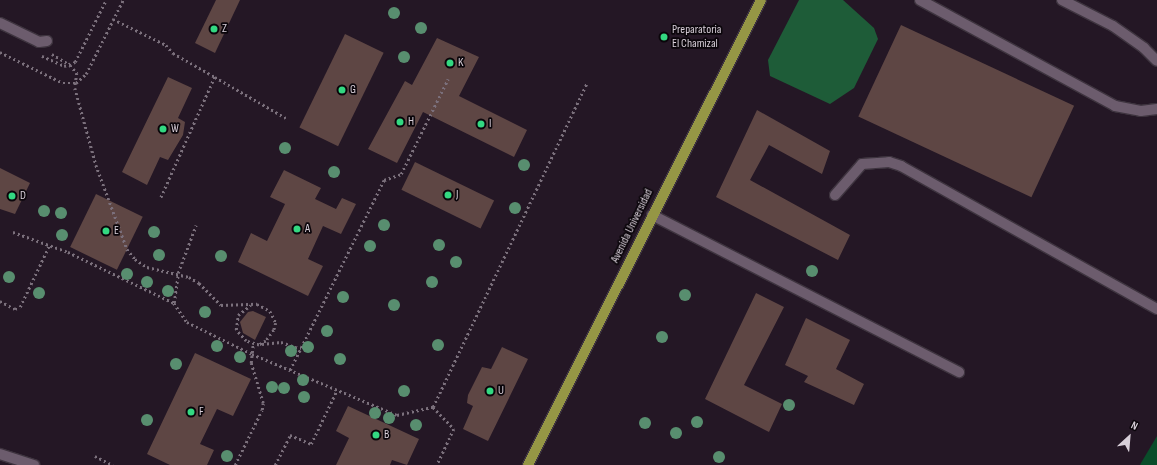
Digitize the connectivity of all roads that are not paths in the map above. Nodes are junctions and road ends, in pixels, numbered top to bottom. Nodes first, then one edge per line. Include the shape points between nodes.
1 (761, 0) edge
2 (920, 0) edge
3 (1062, 0) edge
4 (0, 23) edge
5 (47, 41) road end
6 (1157, 61) edge
7 (1157, 109) edge
8 (836, 195) dead end
9 (652, 215) junction
10 (1157, 310) edge
11 (959, 372) dead end
12 (0, 454) edge
13 (34, 465) edge
14 (528, 465) edge

1 - 9 main road, Avenida Universidad
2 - 7 lane via 1115,106 1141,111
3 - 6 lane via 1113,26 1144,48
4 - 5 lane via 39,42
8 - 10 lane via 862,164 889,162 901,166
9 - 11 lane
9 - 14 main road, Avenida Universidad
12 - 13 lane

